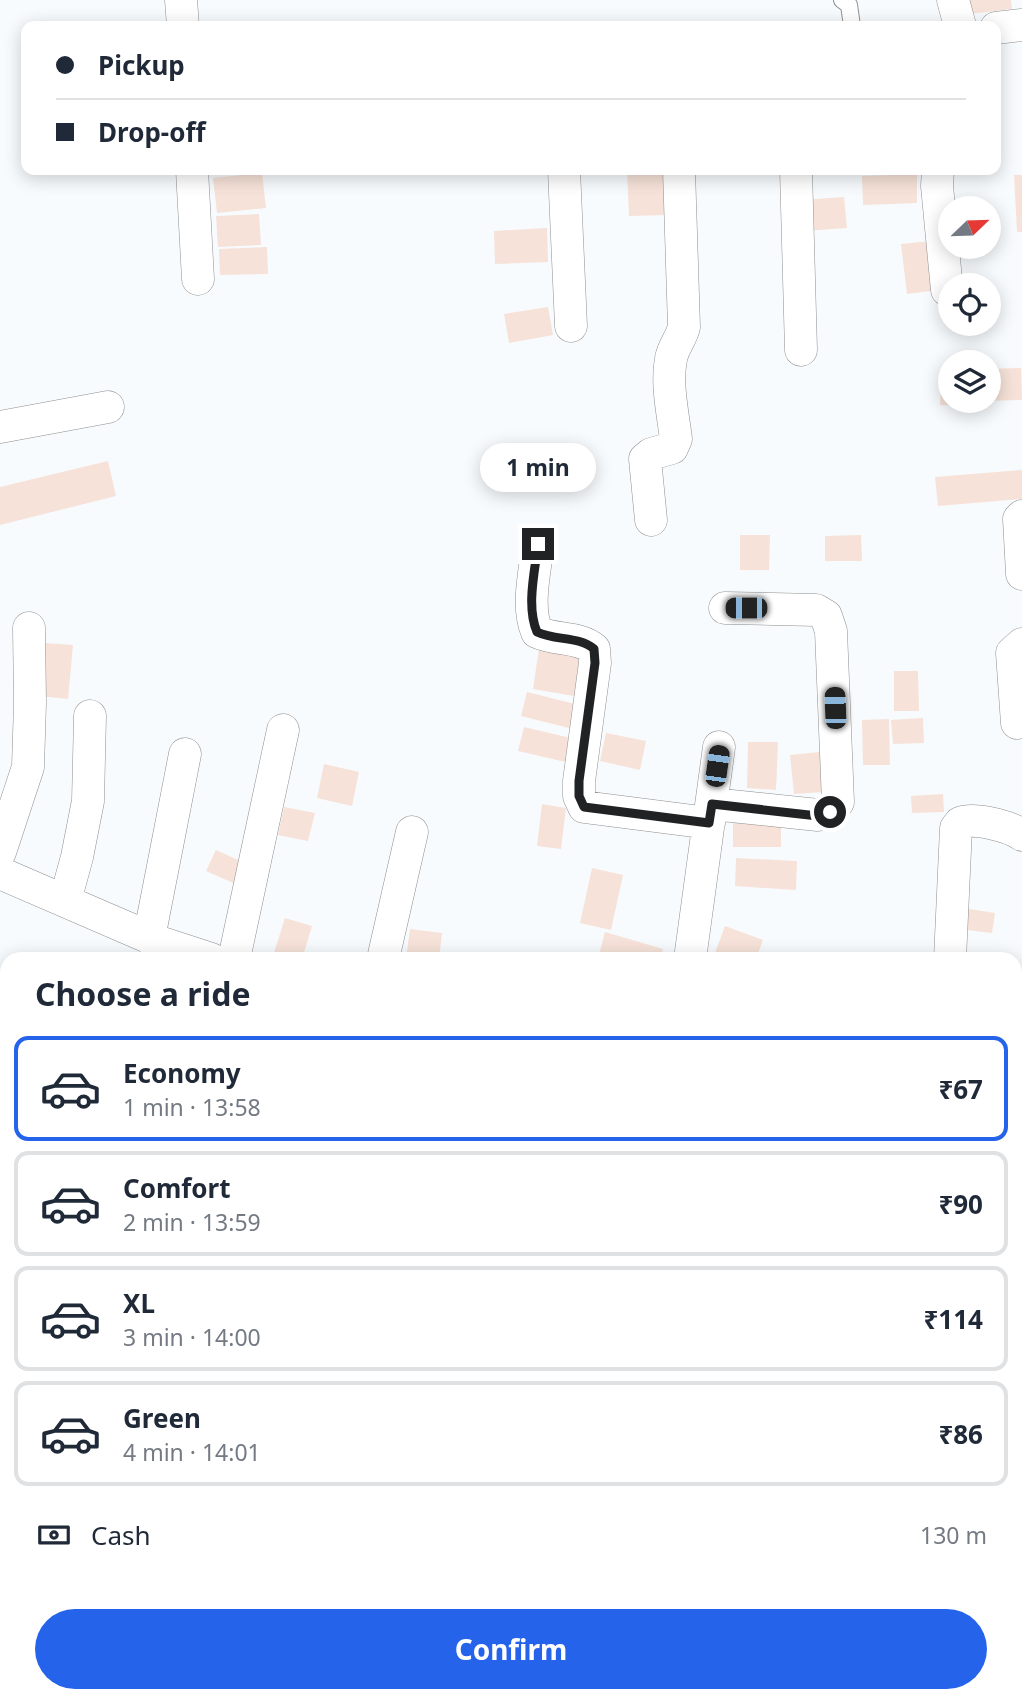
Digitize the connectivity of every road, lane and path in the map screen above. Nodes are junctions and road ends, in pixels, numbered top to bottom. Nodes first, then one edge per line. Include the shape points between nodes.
1 (181, 0) edge
2 (842, 0) edge
3 (953, 0) edge
4 (183, 21) edge
5 (851, 21) edge
6 (959, 21) edge
7 (1022, 25) edge
8 (1001, 27) edge
9 (192, 175) edge
10 (564, 175) edge
11 (679, 175) edge
12 (796, 175) edge
13 (938, 175) edge
14 (945, 273) edge
15 (198, 279) dead end
16 (571, 326) dead end
17 (801, 350) dead end
18 (108, 407) dead end
19 (0, 427) edge
20 (1022, 516) edge
21 (651, 520) dead end
22 (538, 544) dead end
23 (1022, 574) edge
24 (725, 608) dead end
25 (29, 628) dead end
26 (1022, 644) edge
27 (90, 716) dead end
28 (1017, 723) dead end
29 (283, 730) dead end
30 (719, 747) dead end
31 (185, 754) dead end
32 (710, 814) junction
33 (412, 832) dead end
34 (1022, 835) edge
35 (0, 852) edge
36 (0, 873) edge
37 (65, 901) junction
38 (149, 937) junction
39 (191, 952) edge
40 (235, 952) edge
41 (385, 952) edge
42 (692, 952) edge
43 (950, 952) edge

1 - 4 street
2 - 5 lane via 849,5
3 - 6 street
7 - 8 street
9 - 15 street
10 - 16 street
11 - 21 street via 684,327 671,359 670,376 676,439 672,448 645,459
12 - 17 street
13 - 14 street
18 - 19 street
20 - 23 street via 1018,533
22 - 32 street via 531,607 537,632 586,642 594,649 579,781 584,807
24 - 32 street via 816,610 826,616 831,631 838,802 830,812 818,816
25 - 35 street via 28,767
26 - 28 street via 1012,653
27 - 37 street via 88,801
29 - 40 street
30 - 32 street
31 - 38 street
32 - 42 street
33 - 41 street
34 - 43 street via 1009,827 966,821 956,828
36 - 37 street
37 - 38 street
38 - 39 street

